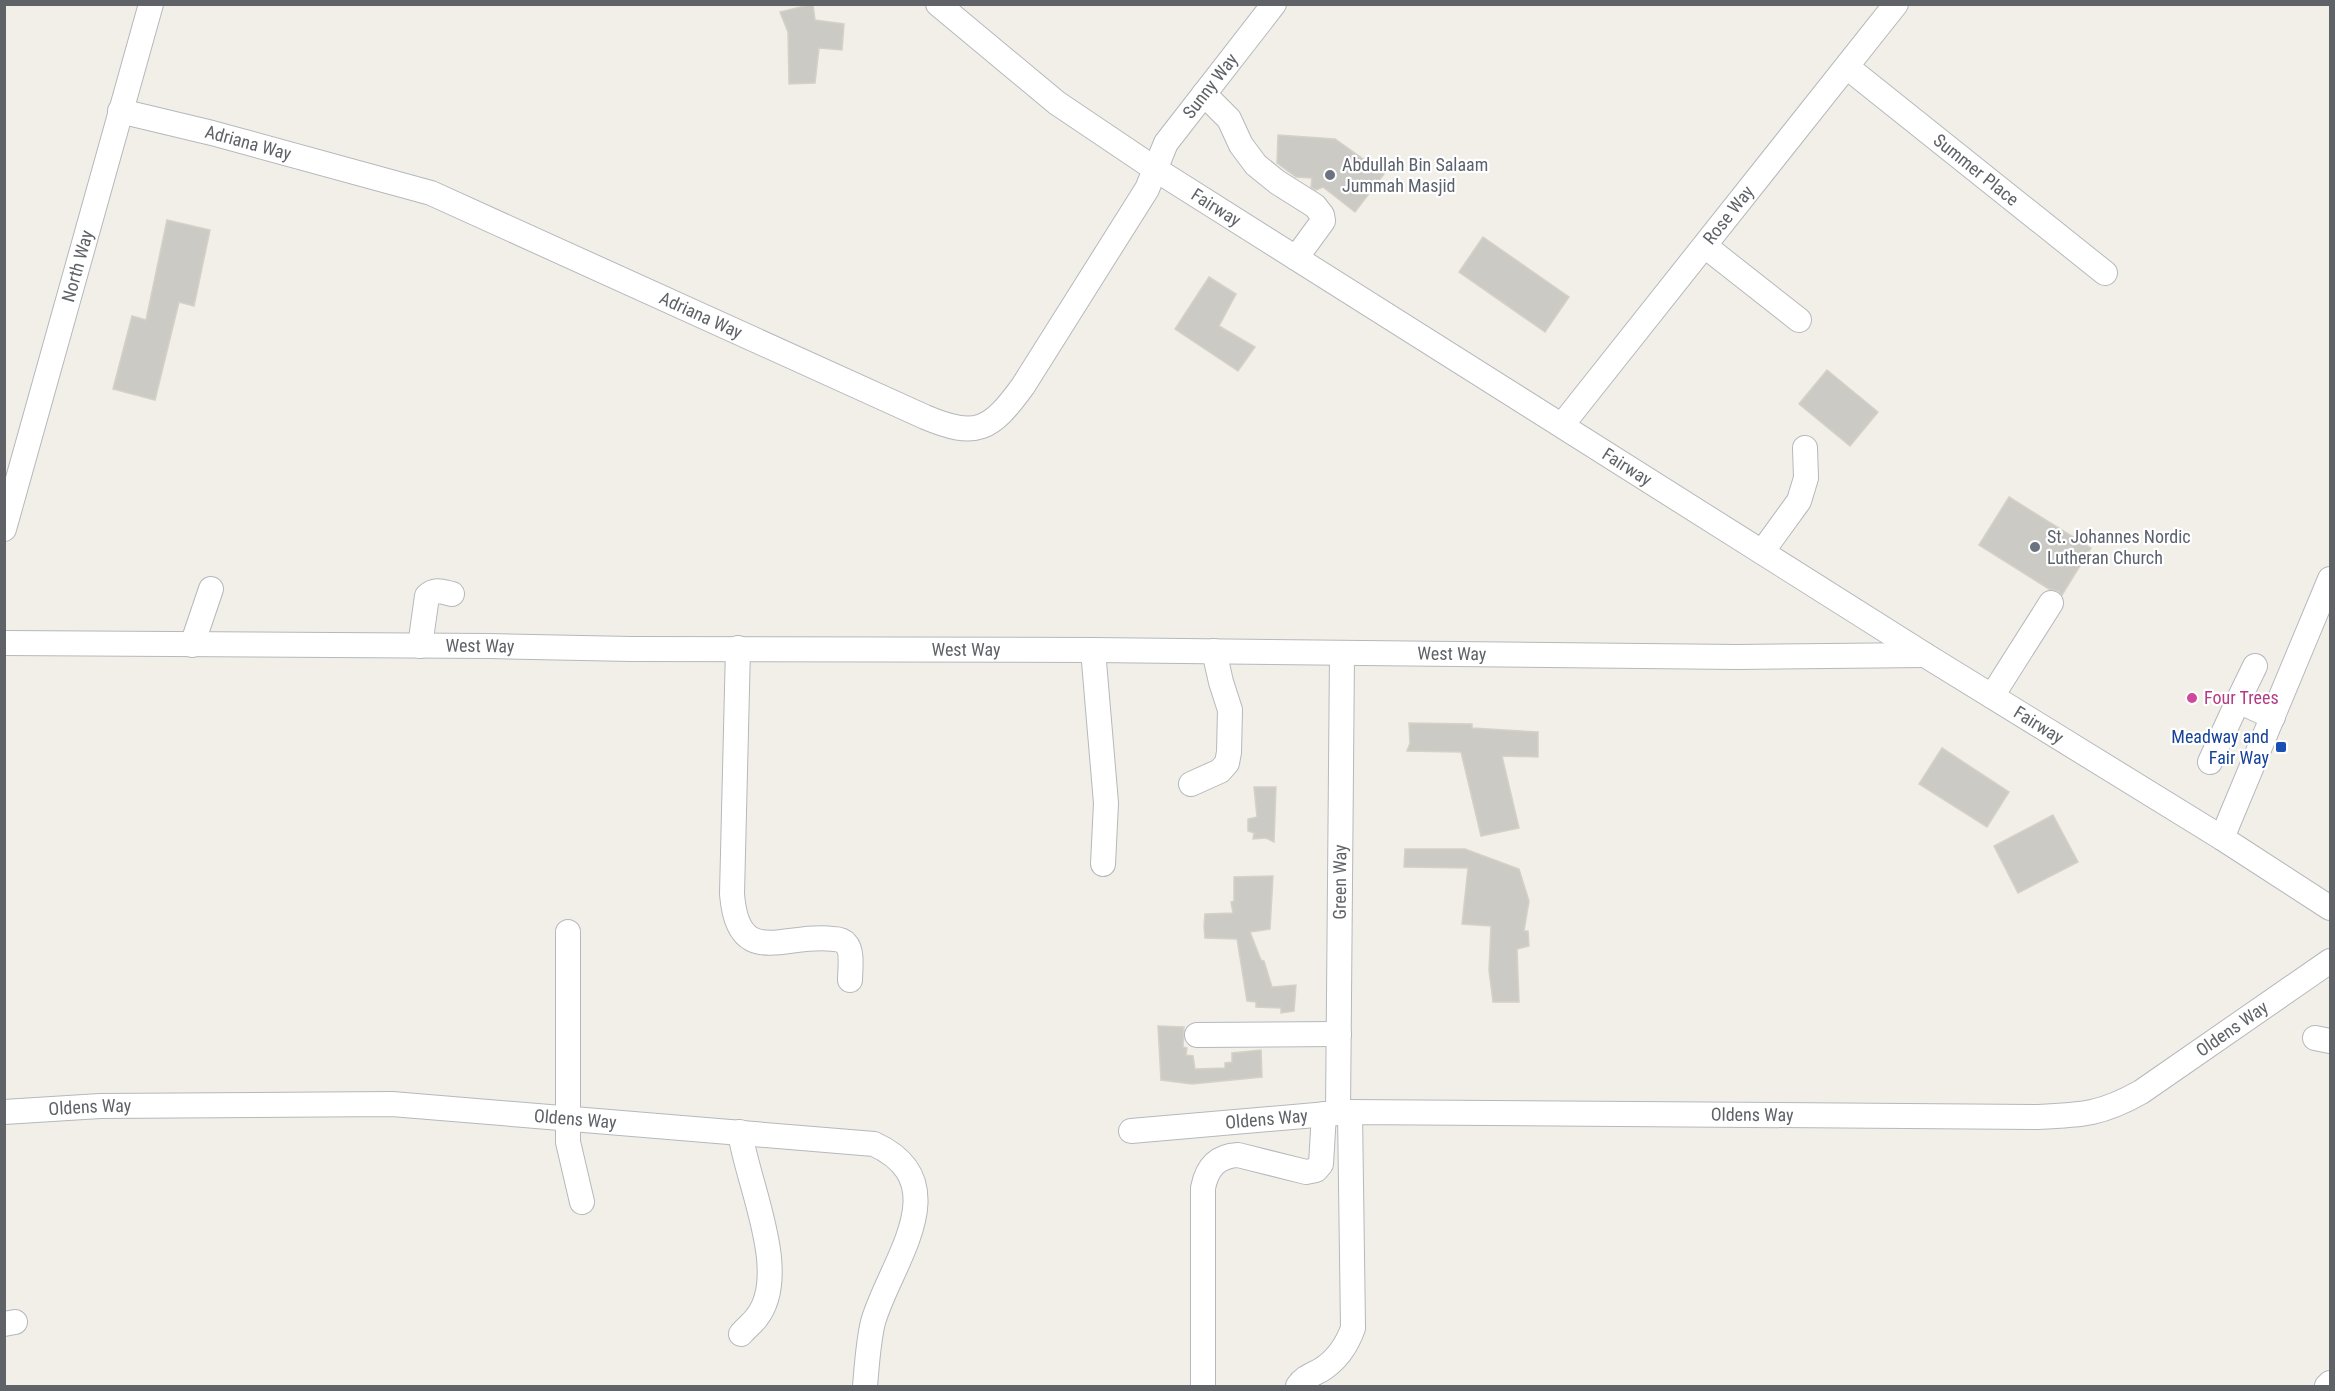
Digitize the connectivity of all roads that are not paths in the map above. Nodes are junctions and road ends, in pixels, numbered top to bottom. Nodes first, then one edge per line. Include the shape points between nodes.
1 (151, 4) edge
2 (938, 4) edge
3 (1274, 4) edge
4 (1896, 4) edge
5 (1847, 67) junction
6 (1204, 94) junction
7 (120, 111) junction
8 (1155, 169) junction
9 (1705, 246) junction
10 (1296, 258) junction
11 (2105, 273) dead end
12 (1799, 320) dead end
13 (1562, 425) junction
14 (1805, 448) dead end
15 (4, 529) edge
16 (1762, 552) junction
17 (2331, 579) edge
18 (211, 589) dead end
19 (452, 594) dead end
20 (2051, 603) dead end
21 (4, 643) edge
22 (192, 645) junction
23 (420, 646) junction
24 (738, 648) junction
25 (1093, 650) junction
26 (1214, 651) junction
27 (1342, 652) junction
28 (1925, 655) junction
29 (2255, 666) dead end
30 (1992, 696) junction
31 (2238, 701) junction
32 (2273, 717) junction
33 (2210, 762) dead end
34 (1191, 784) dead end
35 (2223, 838) junction
36 (1103, 864) dead end
37 (2331, 908) edge
38 (568, 932) dead end
39 (2331, 961) edge
40 (850, 980) dead end
41 (1339, 1034) junction
42 (1197, 1035) dead end
43 (4, 1112) edge
44 (1337, 1113) junction
45 (568, 1118) junction
46 (1131, 1131) dead end
47 (740, 1132) junction
48 (582, 1202) dead end
49 (741, 1334) dead end
50 (2331, 1383) edge
51 (865, 1386) edge
52 (1203, 1386) edge
53 (1298, 1386) edge
54 (2327, 1386) edge

1 - 7 street, North Way
2 - 8 street, Fairway via 1057,103
3 - 6 street, Sunny Way
4 - 5 street, Rose Way
5 - 9 street, Rose Way
5 - 11 street, Summer Place
6 - 8 street, Sunny Way via 1166,143
6 - 10 street via 1229,119 1241,146 1256,165 1322,215 1319,229
7 - 8 street, Adriana Way via 431,194 925,417 966,430 996,419 1023,386 1147,189
7 - 15 street, North Way
8 - 10 street, Fairway
9 - 12 street
9 - 13 street, Rose Way
10 - 13 street, Fairway
13 - 16 street, Fairway
14 - 16 street via 1806,478 1799,501
16 - 28 street, Fairway
17 - 32 street
18 - 22 street
19 - 23 street via 431,591 427,596
20 - 30 street
21 - 22 street, West Way
22 - 23 street, West Way
23 - 24 street, West Way
24 - 25 street, West Way
24 - 40 street via 733,916 753,940 769,944 824,937 846,943
25 - 26 street, West Way
25 - 36 street via 1106,803
26 - 27 street, West Way
26 - 34 street via 1230,710 1229,752 1220,771
27 - 28 street, West Way via 1725,657
27 - 41 street, Green Way
28 - 30 street, Fairway
29 - 31 street
30 - 35 street, Fairway
31 - 32 street
31 - 33 street
32 - 35 street
35 - 37 street, Fairway
38 - 45 street
39 - 44 street, Oldens Way via 2141,1092 2109,1109 2086,1114 2038,1117
41 - 42 street
41 - 44 street, Green Way
43 - 45 street, Oldens Way via 100,1106 392,1104
44 - 46 street, Oldens Way
44 - 52 street via 1316,1170 1306,1172 1238,1155 1217,1161 1205,1176
44 - 53 street via 1353,1210 1353,1328 1336,1359
45 - 47 street, Oldens Way
45 - 48 street via 570,1155
47 - 49 street via 771,1268 767,1295 758,1316
47 - 51 street, Oldens Way via 874,1144 896,1159 914,1183 917,1206 909,1238 873,1322
50 - 54 street

